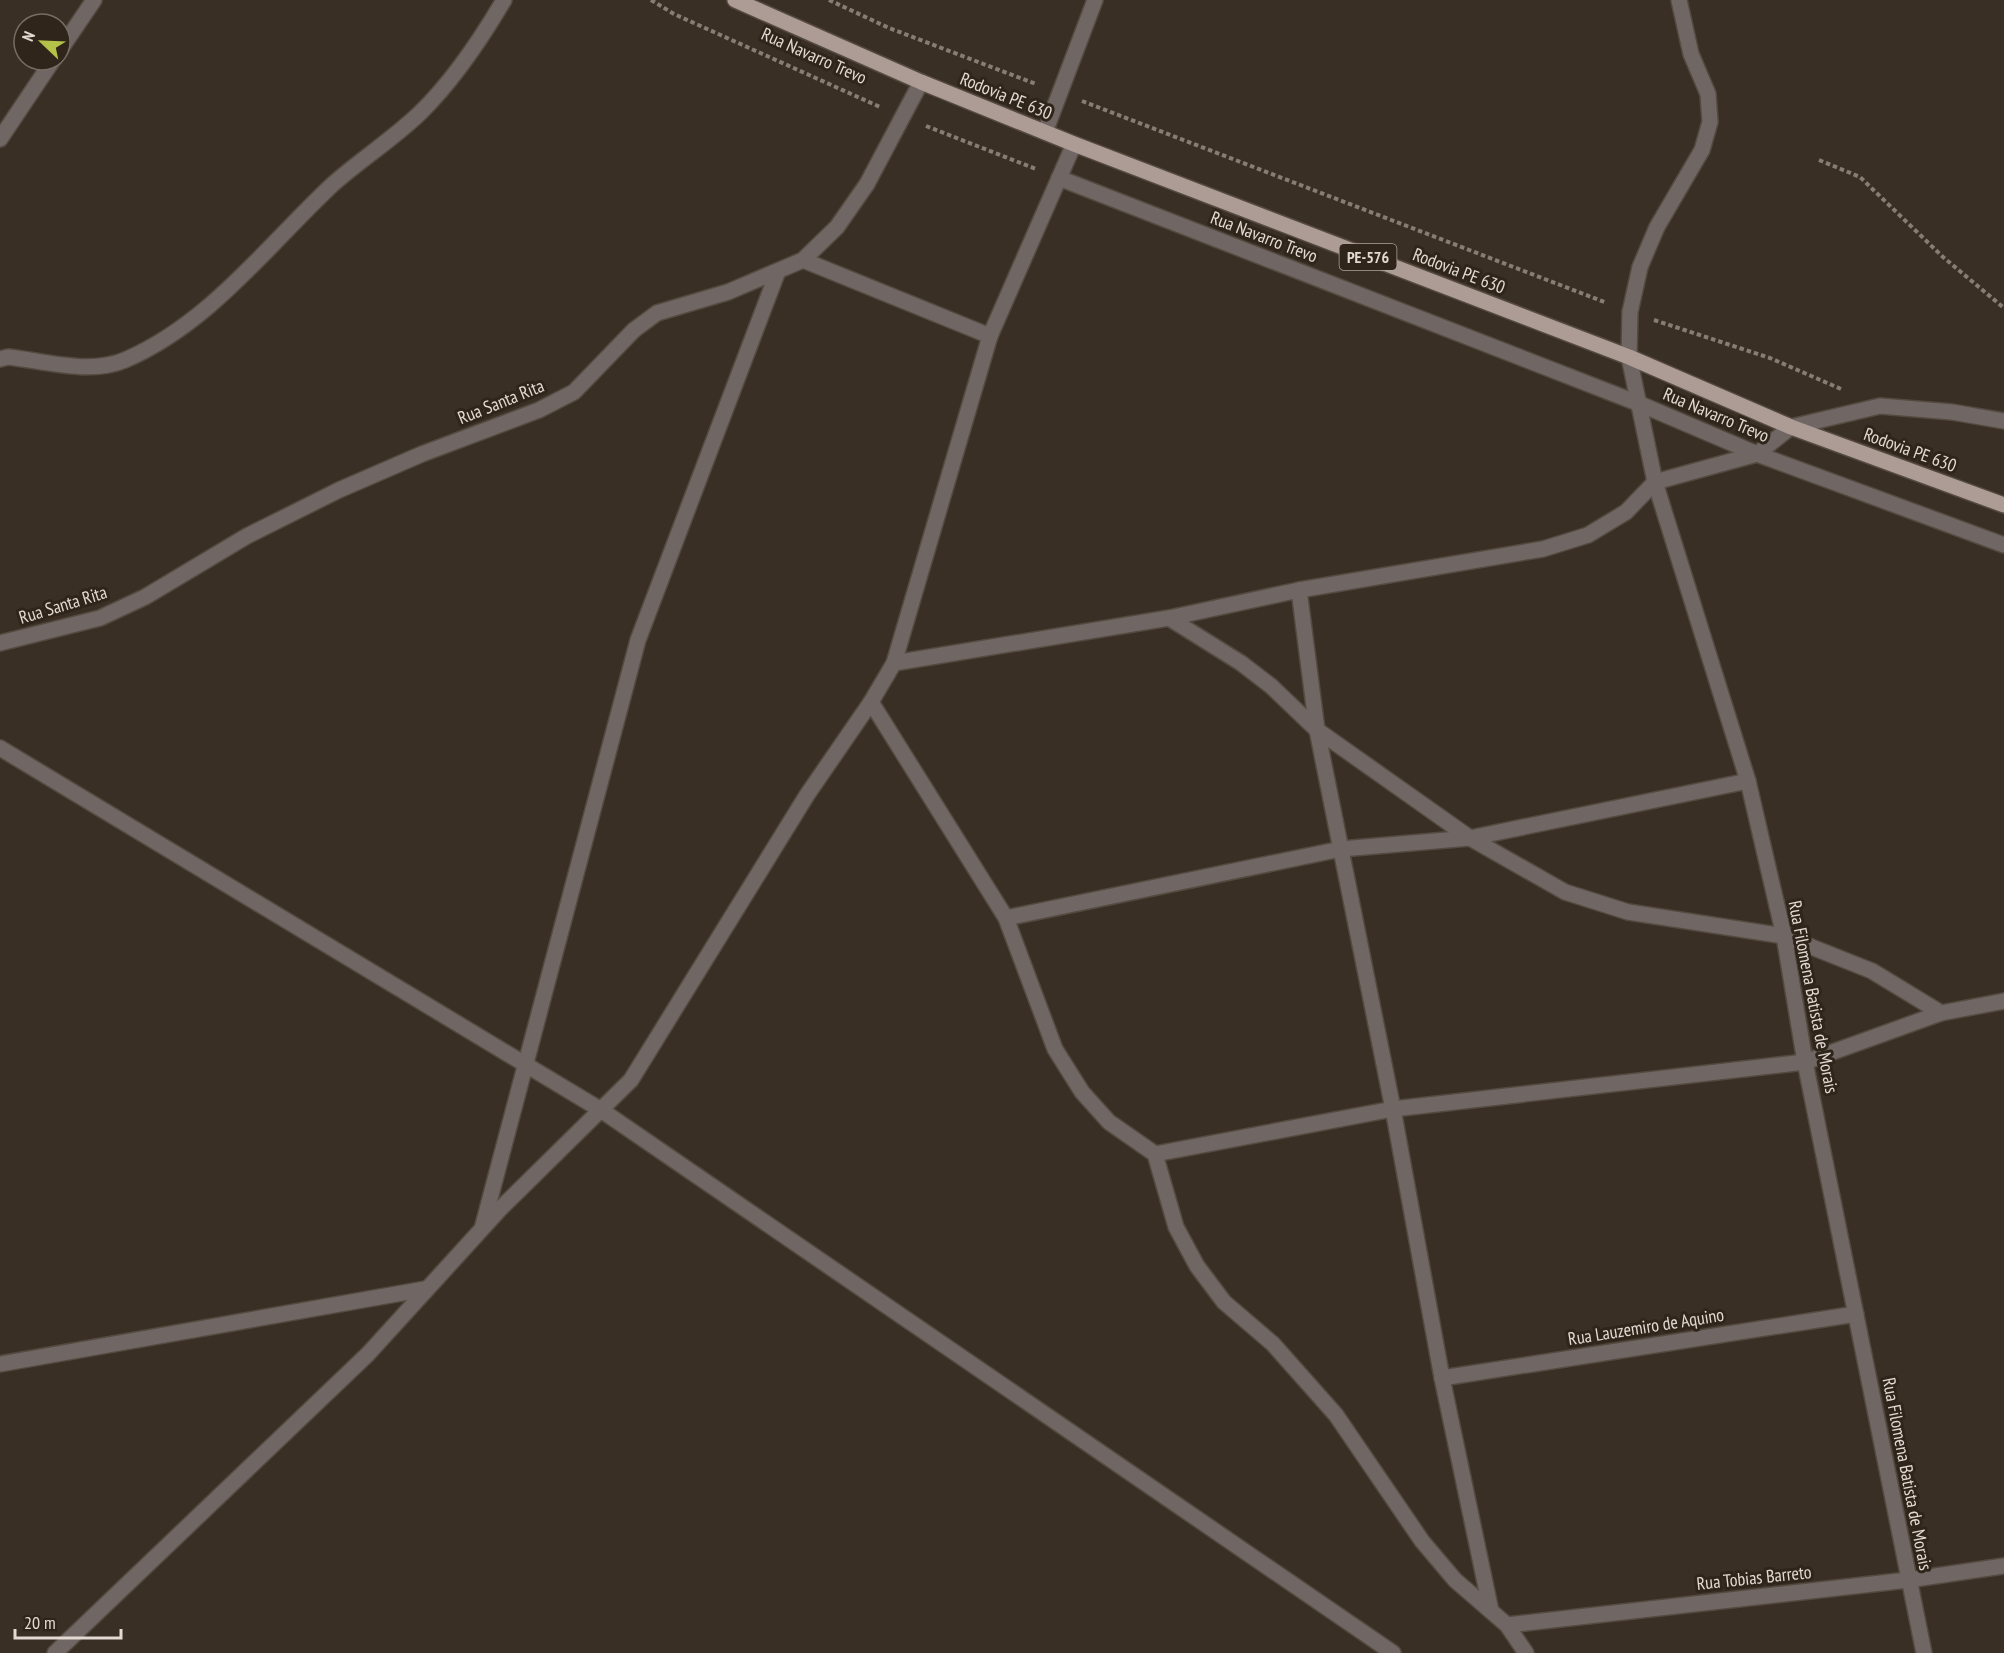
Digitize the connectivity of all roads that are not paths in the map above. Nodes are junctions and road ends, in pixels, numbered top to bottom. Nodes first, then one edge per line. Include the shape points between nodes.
1 (94, 0) edge
2 (504, 0) edge
3 (735, 0) edge
4 (1095, 0) edge
5 (1678, 0) edge
6 (72, 32) edge
7 (45, 72) edge
8 (921, 82) junction
9 (1045, 132) junction
10 (0, 140) edge
11 (1074, 144) junction
12 (1059, 178) junction
13 (804, 260) junction
14 (778, 271) junction
15 (990, 336) junction
16 (1629, 357) junction
17 (0, 359) edge
18 (1640, 404) junction
19 (2004, 422) edge
20 (1791, 427) junction
21 (1757, 454) junction
22 (1655, 482) junction
23 (2004, 505) edge
24 (2004, 545) edge
25 (1299, 590) junction
26 (1169, 618) junction
27 (0, 643) edge
28 (894, 663) junction
29 (871, 702) junction
30 (1317, 730) junction
31 (0, 748) edge
32 (1748, 781) junction
33 (1470, 838) junction
34 (1341, 849) junction
35 (1006, 918) junction
36 (1784, 936) junction
37 (2004, 1001) edge
38 (1941, 1013) junction
39 (1805, 1062) junction
40 (525, 1065) junction
41 (1393, 1109) junction
42 (600, 1110) junction
43 (1155, 1154) junction
44 (482, 1228) junction
45 (425, 1289) junction
46 (1856, 1314) junction
47 (0, 1364) edge
48 (1442, 1378) junction
49 (2004, 1566) edge
50 (1908, 1580) junction
51 (1491, 1611) junction
52 (1507, 1625) junction
53 (55, 1653) edge
54 (1393, 1653) edge
55 (1526, 1653) edge
56 (1924, 1653) edge

1 - 6 street
2 - 17 street via 461,64 420,112 333,185 224,292 168,337 123,361 84,367
3 - 8 main road, Rodovia PE 630 / PE-576
4 - 9 street
5 - 16 street, Rua Filomena Batista de Morais via 1691,54 1708,94 1710,122 1702,150 1657,227 1640,267 1630,312
7 - 10 street
8 - 9 main road, Rodovia PE 630 / PE-576
8 - 13 street, Rua Santa Rita via 867,184 837,227
9 - 11 main road, Rodovia PE 630 / PE-576
11 - 12 street
11 - 16 main road, Rodovia PE 630 / PE-576
12 - 15 street
12 - 18 street, Rua Navarro Trevo
13 - 14 street, Rua Santa Rita
13 - 15 street
14 - 27 street, Rua Santa Rita via 728,292 657,313 634,330 574,392 539,410 339,489 100,618
14 - 40 street via 638,640
15 - 28 street
16 - 18 street, Rua Filomena Batista de Morais
16 - 20 main road, Rodovia PE 630 / PE-576
18 - 21 street, Rua Navarro Trevo
18 - 22 street, Rua Filomena Batista de Morais
19 - 20 street via 1952,412 1880,406
20 - 21 street
20 - 23 main road, Rodovia PE 630 / PE-576
21 - 22 street
21 - 24 street, Rua Navarro Trevo
22 - 25 street via 1626,512 1588,535 1555,545
22 - 32 street, Rua Filomena Batista de Morais
25 - 26 street
25 - 30 street
26 - 28 street
26 - 30 street via 1271,686
28 - 29 street
29 - 35 street
29 - 42 street via 807,795 631,1080
30 - 33 street
30 - 34 street
31 - 40 street
32 - 33 street
32 - 36 street, Rua Filomena Batista de Morais
33 - 34 street
33 - 36 street via 1565,892 1595,904
34 - 35 street
34 - 41 street
35 - 43 street via 1055,1049 1076,1083 1109,1122
36 - 38 street via 1872,971
36 - 39 street, Rua Filomena Batista de Morais
37 - 38 street
38 - 39 street
39 - 41 street
39 - 46 street, Rua Filomena Batista de Morais
40 - 42 street
40 - 44 street
41 - 43 street
41 - 48 street
42 - 44 street
42 - 54 street
43 - 51 street via 1176,1227 1197,1266 1224,1302 1273,1344 1336,1415 1422,1541 1455,1580
44 - 45 street
45 - 47 street
45 - 53 street via 368,1354
46 - 48 street, Rua Lauzemiro de Aquino
46 - 50 street, Rua Filomena Batista de Morais
48 - 51 street
49 - 50 street, Rua Tobias Barreto
50 - 52 street, Rua Tobias Barreto
50 - 56 street, Rua Filomena Batista de Morais
51 - 52 street
52 - 55 street

